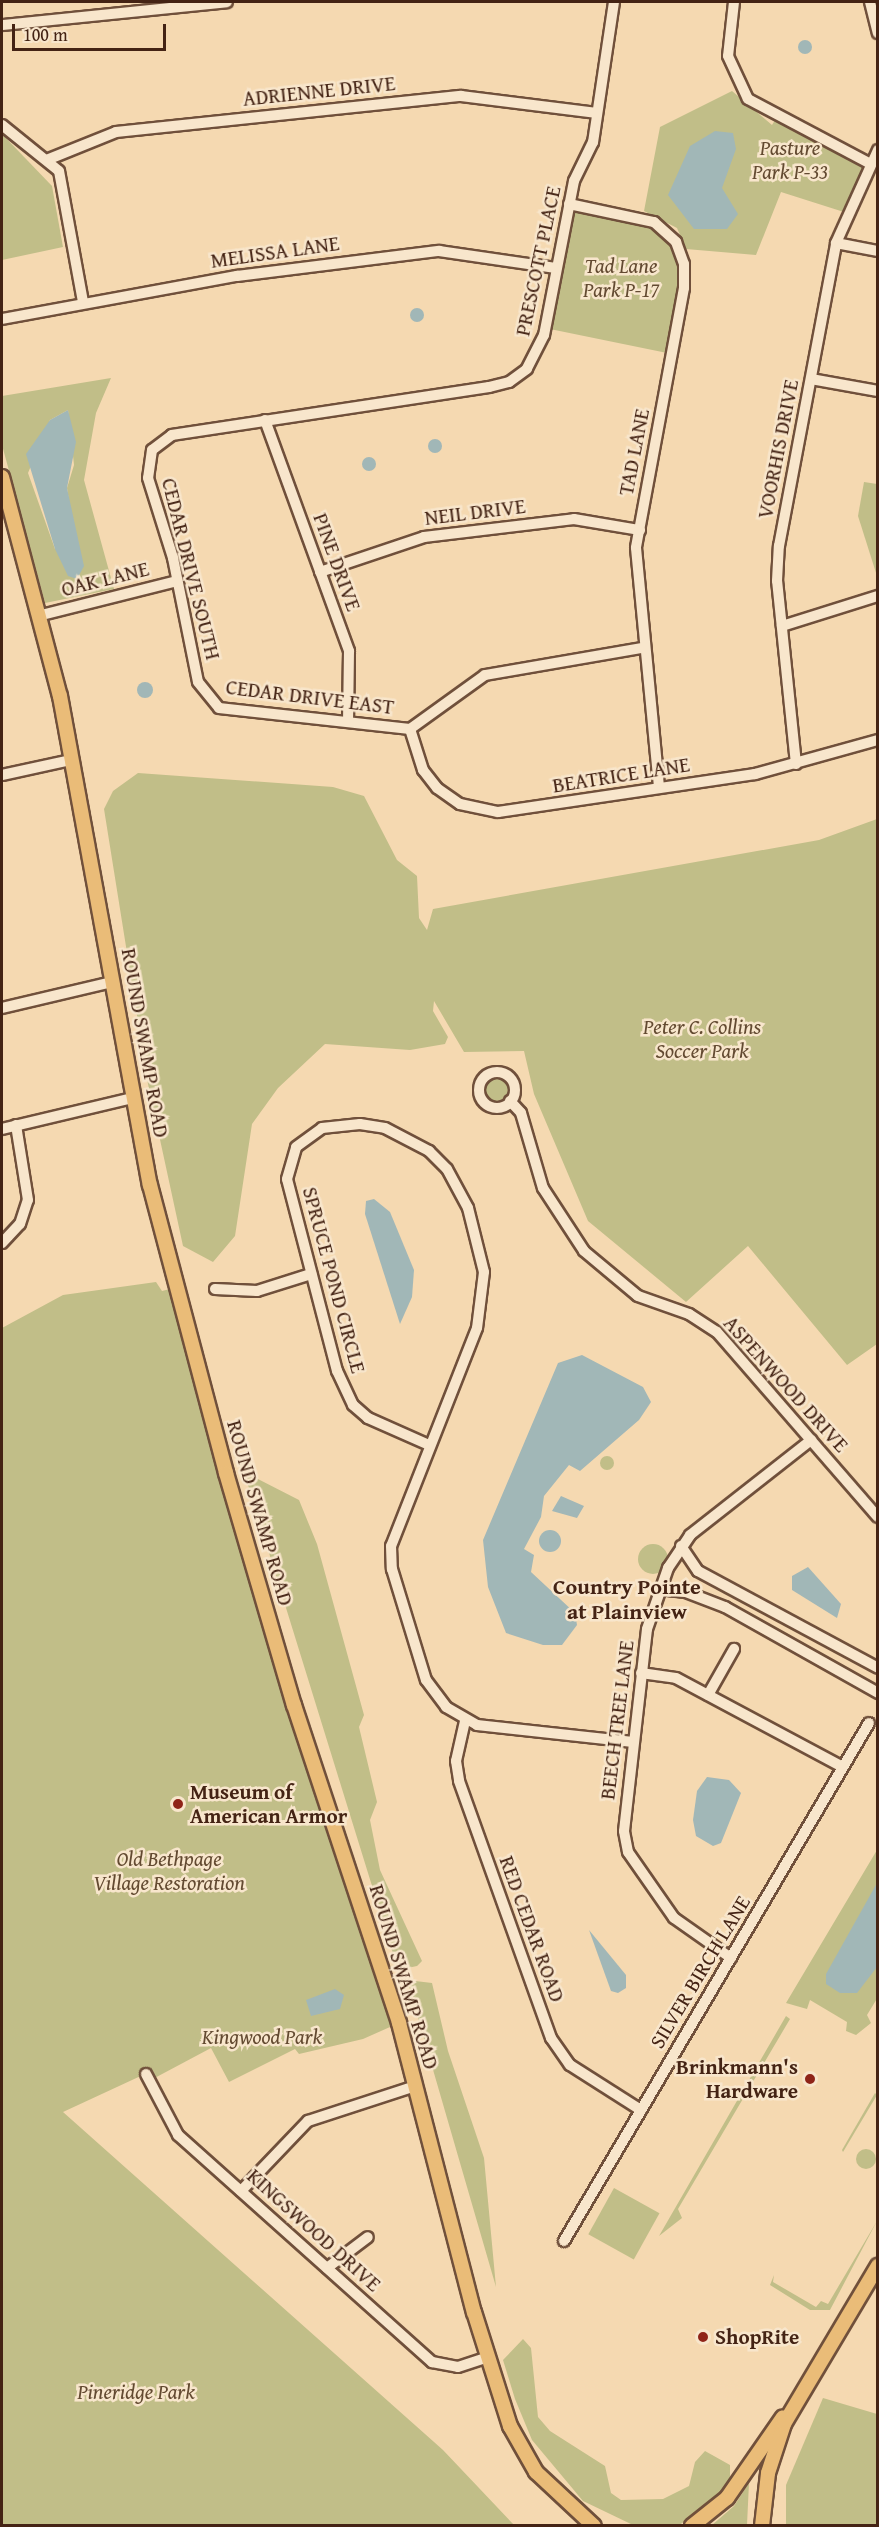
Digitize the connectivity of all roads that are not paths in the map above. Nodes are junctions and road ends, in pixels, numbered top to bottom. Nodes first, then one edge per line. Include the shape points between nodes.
1 (227, 2) edge
2 (614, 2) edge
3 (734, 2) edge
4 (870, 2) edge
5 (2, 25) edge
6 (878, 33) edge
7 (597, 113) junction
8 (2, 124) edge
9 (878, 150) edge
10 (49, 159) junction
11 (871, 164) junction
12 (569, 204) junction
13 (836, 243) junction
14 (878, 251) edge
15 (556, 268) junction
16 (83, 302) junction
17 (2, 319) edge
18 (811, 379) junction
19 (878, 391) edge
20 (265, 420) junction
21 (154, 447) joint
22 (2, 477) edge
23 (640, 530) junction
24 (320, 572) junction
25 (177, 581) junction
26 (878, 596) edge
27 (42, 615) junction
28 (782, 626) junction
29 (642, 648) junction
30 (207, 699) joint
31 (348, 721) junction
32 (410, 729) junction
33 (878, 740) edge
34 (71, 760) junction
35 (795, 764) junction
36 (2, 775) edge
37 (659, 788) junction
38 (112, 982) junction
39 (2, 1008) edge
40 (132, 1098) junction
41 (510, 1101) dead end
42 (16, 1125) junction
43 (2, 1129) edge
44 (2, 1243) edge
45 (311, 1274) junction
46 (215, 1289) dead end
47 (811, 1440) junction
48 (429, 1445) junction
49 (878, 1517) edge
50 (681, 1546) junction
51 (658, 1589) junction
52 (734, 1649) dead end
53 (878, 1668) edge
54 (641, 1673) junction
55 (878, 1693) edge
56 (708, 1695) junction
57 (465, 1721) junction
58 (869, 1723) dead end
59 (633, 1742) junction
60 (843, 1767) junction
61 (731, 1958) junction
62 (146, 2074) dead end
63 (415, 2086) junction
64 (641, 2110) junction
65 (241, 2191) junction
66 (368, 2237) dead end
67 (564, 2241) dead end
68 (878, 2266) edge
69 (327, 2268) junction
70 (488, 2357) junction
71 (797, 2399) junction
72 (594, 2524) edge
73 (609, 2526) edge
74 (692, 2526) edge
75 (762, 2526) edge

1 - 5 street
2 - 7 street, PRESCOTT PLACE
3 - 11 street via 728,56 748,99
4 - 6 street
7 - 10 street, ADRIENNE DRIVE via 461,96 116,132
7 - 12 street, PRESCOTT PLACE via 593,142
8 - 10 street
9 - 11 street, VOORHIS DRIVE
10 - 16 street via 63,187
11 - 13 street, VOORHIS DRIVE
12 - 15 street, PRESCOTT PLACE
12 - 23 street, TAD LANE via 654,222 676,242 684,264 684,288
13 - 14 street
13 - 18 street, VOORHIS DRIVE
15 - 16 street, MELISSA LANE via 439,251
15 - 20 street, PRESCOTT PLACE via 539,350 509,382
16 - 17 street, MELISSA LANE
18 - 19 street
18 - 28 street, VOORHIS DRIVE via 778,558
20 - 21 street, PRESCOTT PLACE via 172,435
20 - 24 street, PINE DRIVE
21 - 25 street, CEDAR DRIVE SOUTH via 148,478
22 - 27 main road, ROUND SWAMP ROAD
23 - 24 street, NEIL DRIVE via 574,519 424,537
23 - 29 street, TAD LANE via 635,574
24 - 31 street, PINE DRIVE via 349,651
25 - 27 street, OAK LANE
25 - 30 street, CEDAR DRIVE SOUTH
26 - 28 street
27 - 34 main road, ROUND SWAMP ROAD
28 - 35 street, VOORHIS DRIVE
29 - 32 street, CEDAR DRIVE EAST via 485,675
29 - 37 street, TAD LANE
30 - 31 street, CEDAR DRIVE EAST via 230,711
31 - 32 street, CEDAR DRIVE EAST
32 - 37 street, BEATRICE LANE via 423,770 437,788 478,810 516,810
33 - 35 street, BEATRICE LANE
34 - 36 street
34 - 38 main road, ROUND SWAMP ROAD
35 - 37 street, BEATRICE LANE
38 - 39 street
38 - 40 main road, ROUND SWAMP ROAD
40 - 42 street
40 - 63 main road, ROUND SWAMP ROAD via 226,1473
41 - 47 street, ASPENWOOD DRIVE via 521,1113 543,1188 584,1251 638,1296 689,1314 717,1332
42 - 43 street
42 - 44 street via 28,1200 20,1224
45 - 46 street via 257,1291
45 - 48 street, SPRUCE POND CIRCLE via 337,1371 353,1405 368,1418
45 - 48 street, SPRUCE POND CIRCLE via 287,1179 296,1148 308,1136 341,1124 385,1128 407,1136 447,1169 468,1208 484,1292 477,1328
47 - 49 street, ASPENWOOD DRIVE
47 - 50 street, BEECH TREE LANE via 770,1475 725,1503
48 - 57 street, SPRUCE POND CIRCLE via 391,1546 392,1569 426,1680 434,1695
50 - 51 street, BEECH TREE LANE
50 - 53 street via 698,1571
51 - 54 street, BEECH TREE LANE
51 - 55 street via 686,1592 725,1607
52 - 56 street
54 - 56 street via 676,1678
54 - 59 street, BEECH TREE LANE
56 - 60 street
57 - 59 street
57 - 64 street, RED CEDAR ROAD via 456,1761 459,1781 551,2038 570,2065
58 - 60 street, SILVER BIRCH LANE
59 - 61 street, BEECH TREE LANE via 624,1831 634,1867 674,1918
60 - 61 street, SILVER BIRCH LANE
61 - 64 street, SILVER BIRCH LANE
62 - 65 street, KINGSWOOD DRIVE via 178,2135
63 - 65 street via 308,2121
63 - 70 main road, ROUND SWAMP ROAD
64 - 67 street, SILVER BIRCH LANE
65 - 69 street, KINGSWOOD DRIVE
66 - 69 street
68 - 71 main road
69 - 70 street, KINGSWOOD DRIVE via 432,2362 458,2367
70 - 72 main road, ROUND SWAMP ROAD via 527,2460
71 - 74 main road via 758,2446 727,2498
71 - 75 main road via 773,2454
72 - 73 main road

